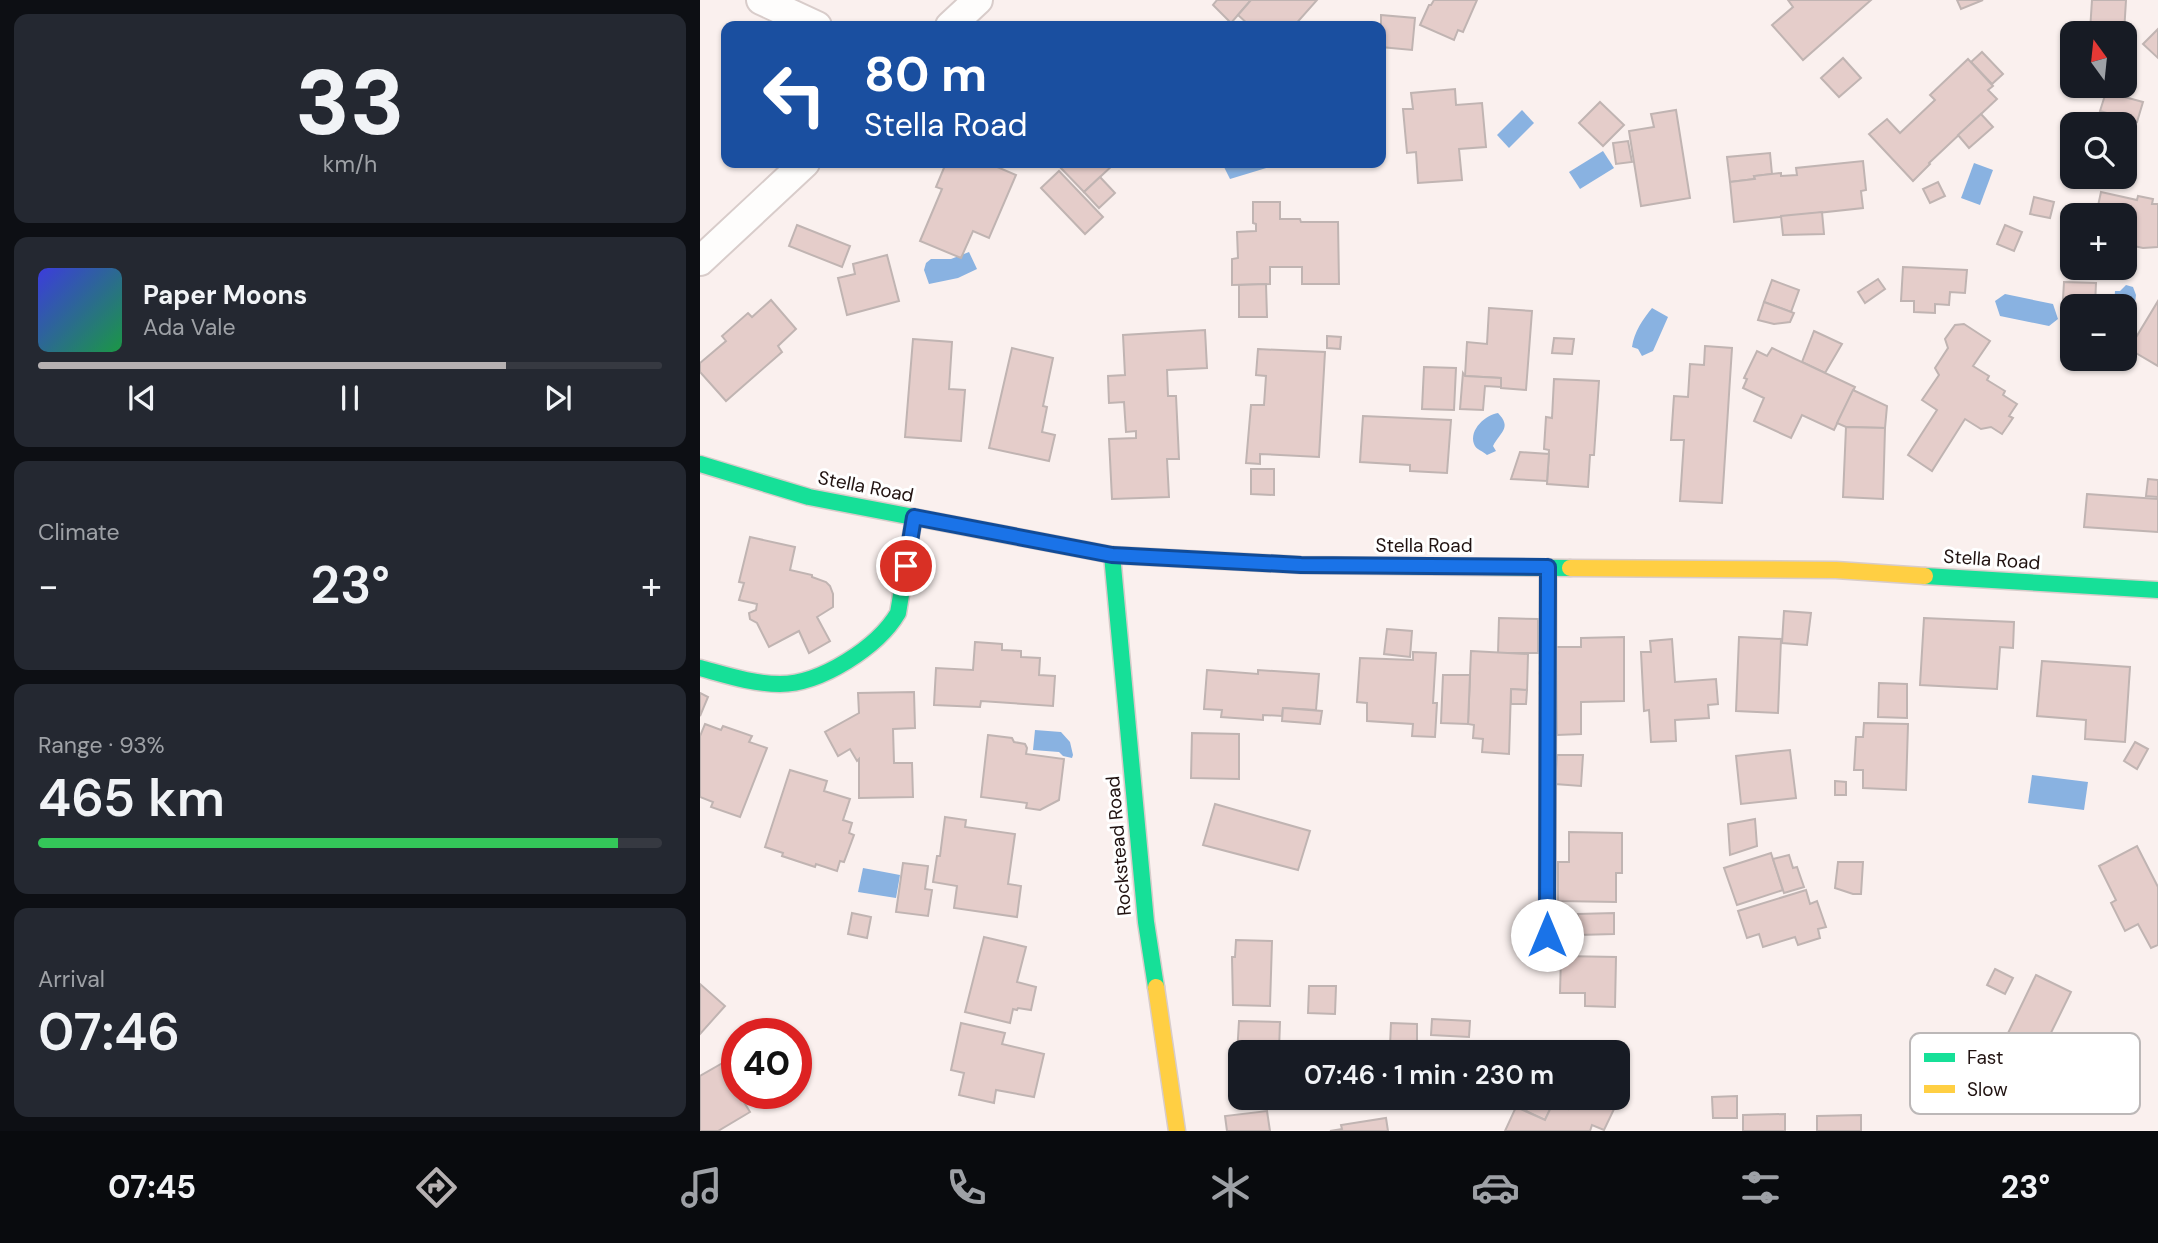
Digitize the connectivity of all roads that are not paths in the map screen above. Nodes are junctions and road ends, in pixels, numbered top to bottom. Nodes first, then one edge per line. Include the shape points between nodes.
1 (761, 0) edge
2 (978, 0) edge
3 (806, 21) edge
4 (955, 21) edge
5 (800, 168) edge
6 (700, 261) edge
7 (700, 464) edge
8 (914, 517) junction
9 (1112, 555) junction
10 (1548, 567) junction
11 (2158, 590) edge
12 (700, 668) edge
13 (1547, 935) dead end
14 (1177, 1131) edge

1 - 3 street
2 - 4 street
5 - 6 street
7 - 8 main road, Stella Road via 809,497
8 - 9 main road, Stella Road
8 - 12 main road via 897,615 872,646 832,670 792,684 759,683
9 - 10 main road, Stella Road via 1301,565
9 - 14 main road, Rockstead Road via 1146,922
10 - 11 main road, Stella Road via 1836,570
10 - 13 main road

